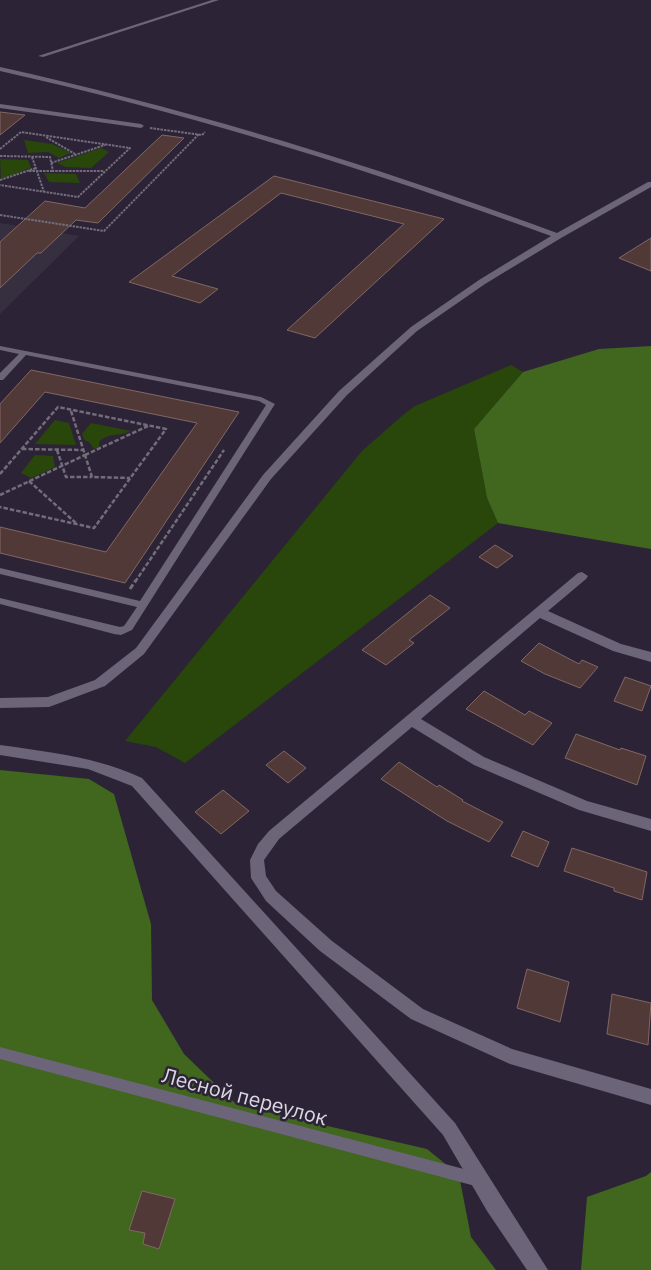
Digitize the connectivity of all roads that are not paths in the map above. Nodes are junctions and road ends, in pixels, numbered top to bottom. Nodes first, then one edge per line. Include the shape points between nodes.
1 (217, 0) edge
2 (41, 56) dead end
3 (0, 69) edge
4 (0, 106) edge
5 (141, 126) dead end
6 (651, 184) edge
7 (558, 236) junction
8 (0, 348) edge
9 (24, 353) junction
10 (0, 378) edge
11 (0, 571) edge
12 (582, 576) dead end
13 (0, 601) edge
14 (143, 605) junction
15 (539, 612) junction
16 (651, 657) edge
17 (0, 703) edge
18 (412, 720) junction
19 (0, 750) edge
20 (651, 825) edge
21 (0, 1054) edge
22 (651, 1097) edge
23 (480, 1180) junction
24 (538, 1270) edge

1 - 2 lane
3 - 7 street via 215,122 341,159
4 - 5 lane
6 - 7 street
7 - 17 street via 482,282 414,329 343,393 267,477 140,651 100,683 49,702
8 - 9 lane
9 - 10 lane
9 - 14 lane via 261,399 271,404
11 - 14 lane
12 - 15 street
13 - 14 lane via 121,631 128,628
15 - 16 street via 617,648
15 - 18 street
18 - 20 street via 479,761 584,806
18 - 22 street via 274,835 257,860 259,878 271,896 326,946 417,1014 510,1056
19 - 23 street via 97,766 119,772 137,782 449,1130
21 - 23 lane, Лесной переулок
23 - 24 street

